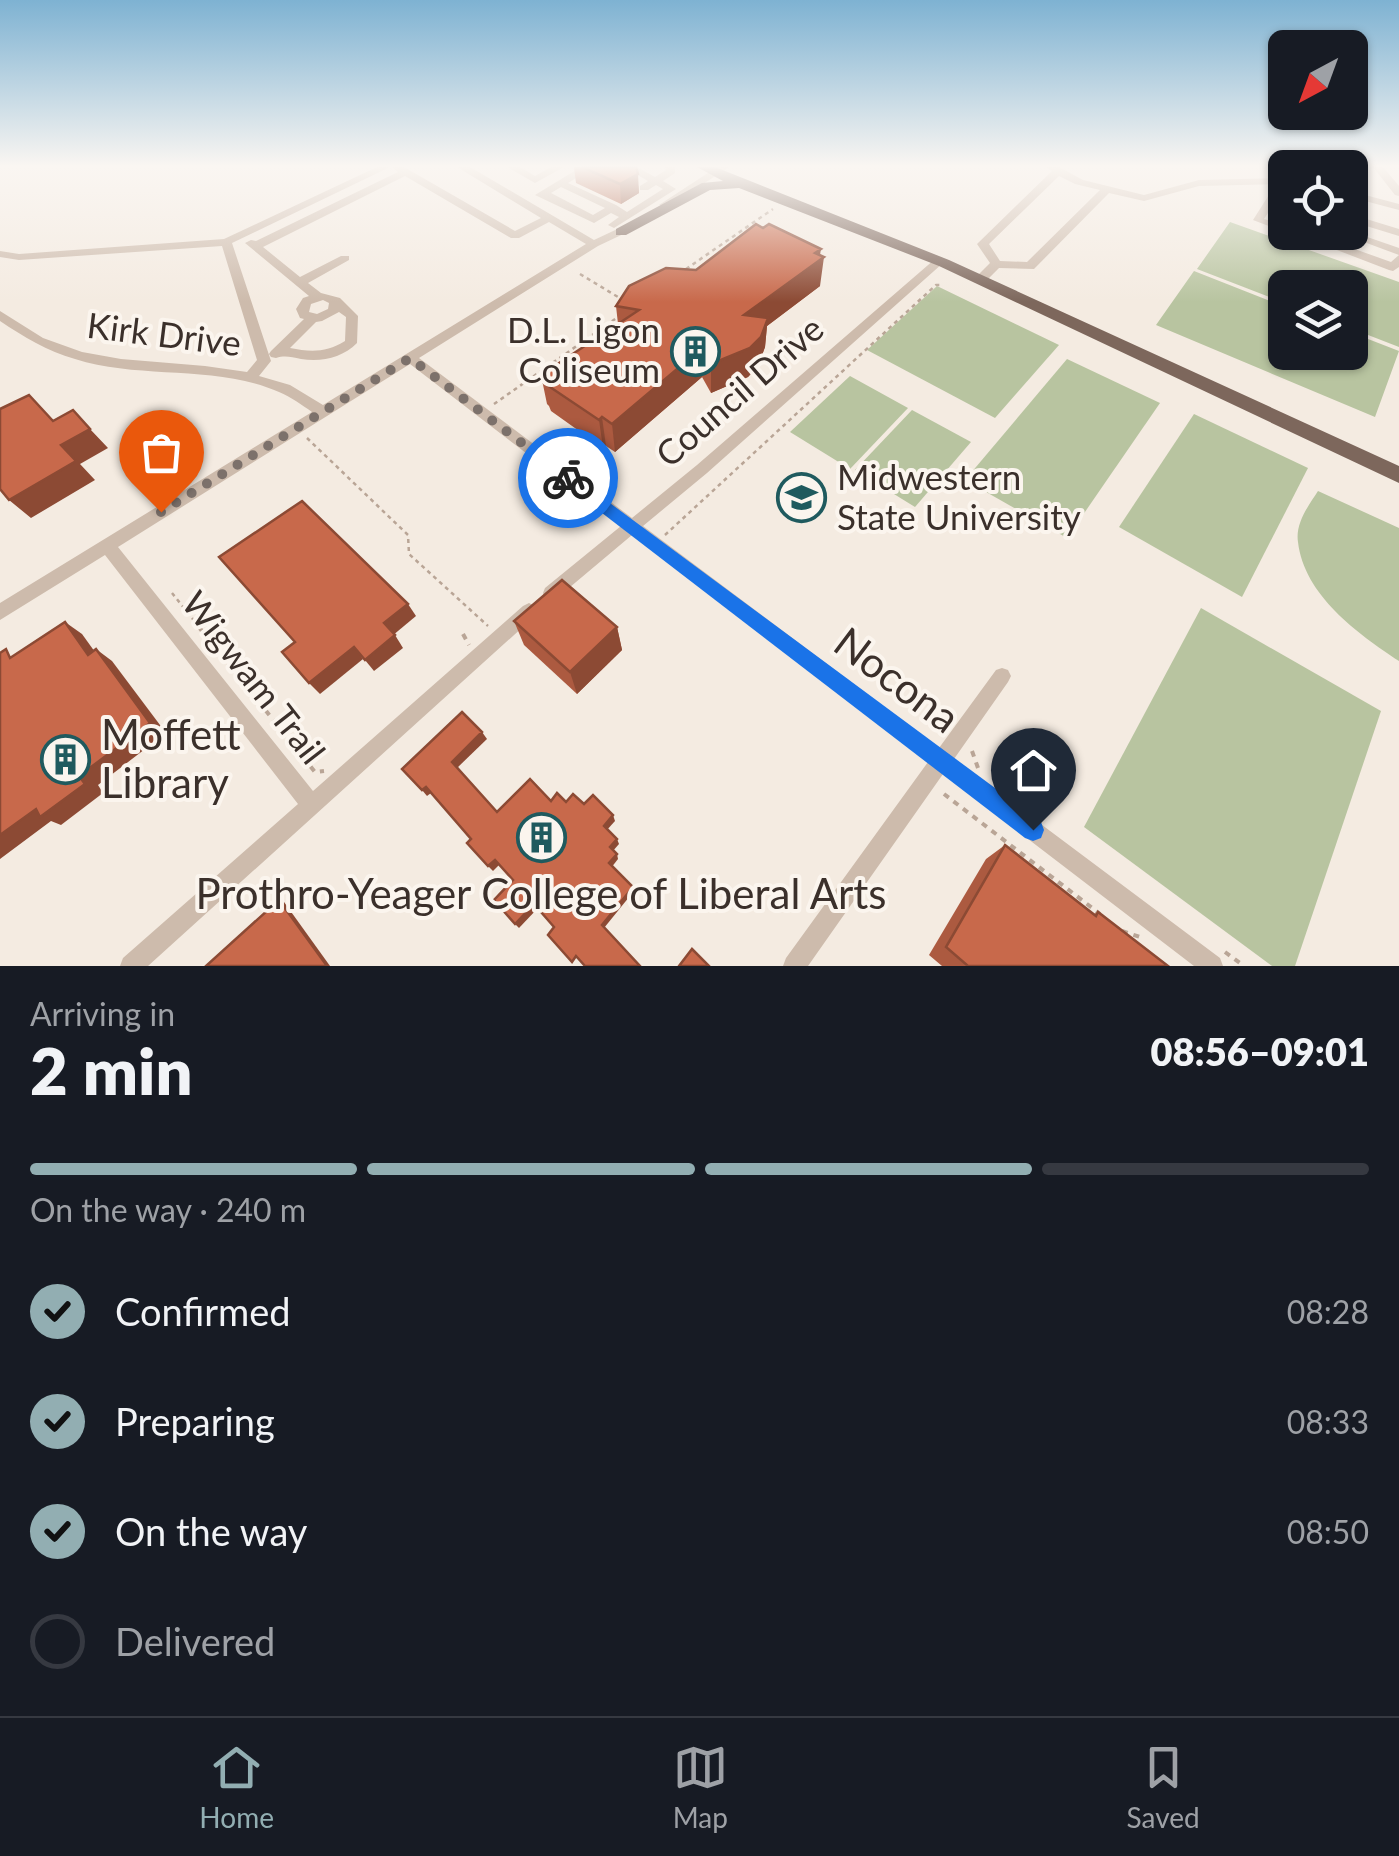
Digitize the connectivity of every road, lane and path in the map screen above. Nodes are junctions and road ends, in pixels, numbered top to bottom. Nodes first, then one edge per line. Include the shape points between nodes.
1 (289, 212) edge
2 (321, 212) edge
3 (474, 212) edge
4 (538, 212) edge
5 (580, 212) edge
6 (606, 212) edge
7 (620, 212) edge
8 (633, 212) edge
9 (650, 212) edge
10 (658, 212) edge
11 (768, 212) edge
12 (805, 212) edge
13 (832, 212) edge
14 (1013, 212) edge
15 (1084, 212) edge
16 (627, 216) junction
17 (548, 218) junction
18 (840, 221) junction
19 (1368, 222) edge
20 (621, 232) junction
21 (1399, 232) edge
22 (241, 235) junction
23 (226, 242) junction
24 (1368, 243) edge
25 (594, 244) junction
26 (255, 246) junction
27 (1346, 250) edge
28 (0, 254) edge
29 (19, 256) junction
30 (1399, 257) edge
31 (345, 258) dead end
32 (0, 262) edge
33 (939, 262) junction
34 (996, 264) junction
35 (682, 272) edge
36 (580, 274) dead end
37 (980, 280) junction
38 (300, 282) junction
39 (942, 285) dead end
40 (318, 297) junction
41 (336, 304) junction
42 (633, 306) edge
43 (625, 312) edge
44 (0, 315) edge
45 (312, 318) junction
46 (283, 351) junction
47 (410, 358) junction
48 (264, 361) junction
49 (251, 376) junction
50 (492, 405) dead end
51 (322, 411) junction
52 (306, 437) dead end
53 (1399, 475) edge
54 (631, 526) junction
55 (664, 536) dead end
56 (107, 546) junction
57 (172, 593) dead end
58 (0, 612) edge
59 (490, 628) dead end
60 (464, 634) dead end
61 (464, 651) dead end
62 (1002, 676) dead end
63 (944, 762) junction
64 (330, 767) dead end
65 (944, 794) dead end
66 (310, 802) junction
67 (1106, 919) edge
68 (1122, 931) edge
69 (1146, 939) dead end
70 (130, 966) edge
71 (794, 966) edge
72 (1212, 966) edge

1 - 22 street
2 - 26 street
3 - 17 street via 515,236
4 - 17 street
5 - 6 street via 594,220
7 - 16 street
8 - 16 street
9 - 20 street
10 - 20 main road
11 - 35 path
12 - 18 main road
13 - 18 main road
14 - 34 street via 983,244
15 - 34 street via 1030,266
16 - 25 street
17 - 25 street
18 - 33 main road
19 - 21 street
20 - 25 street
22 - 23 street
22 - 26 street
23 - 29 street
23 - 48 street
24 - 30 street
25 - 47 street
26 - 38 street
27 - 30 street via 1394,267
28 - 29 street
29 - 32 street
31 - 38 street
33 - 37 main road
33 - 54 street, Council Drive
34 - 37 street
36 - 42 path
37 - 53 main road
38 - 40 street
39 - 55 path
40 - 41 street
40 - 45 street via 302,309
41 - 45 street
41 - 46 street via 352,316 351,342 328,356
43 - 50 path
44 - 49 street, Kirk Drive via 24,336 97,362
45 - 46 street
46 - 48 street
47 - 51 street
47 - 54 street, Nocona
48 - 49 street
49 - 51 street, Kirk Drive
51 - 56 street
52 - 59 path via 408,535 409,554
54 - 63 street, Nocona
54 - 66 street, Council Drive
56 - 58 street
56 - 66 street, Wigwam Trail
57 - 64 path via 315,772
60 - 61 path
62 - 63 street
63 - 71 street via 928,774
63 - 72 street, Nocona
65 - 67 path
66 - 70 street, Council Drive
68 - 69 path

